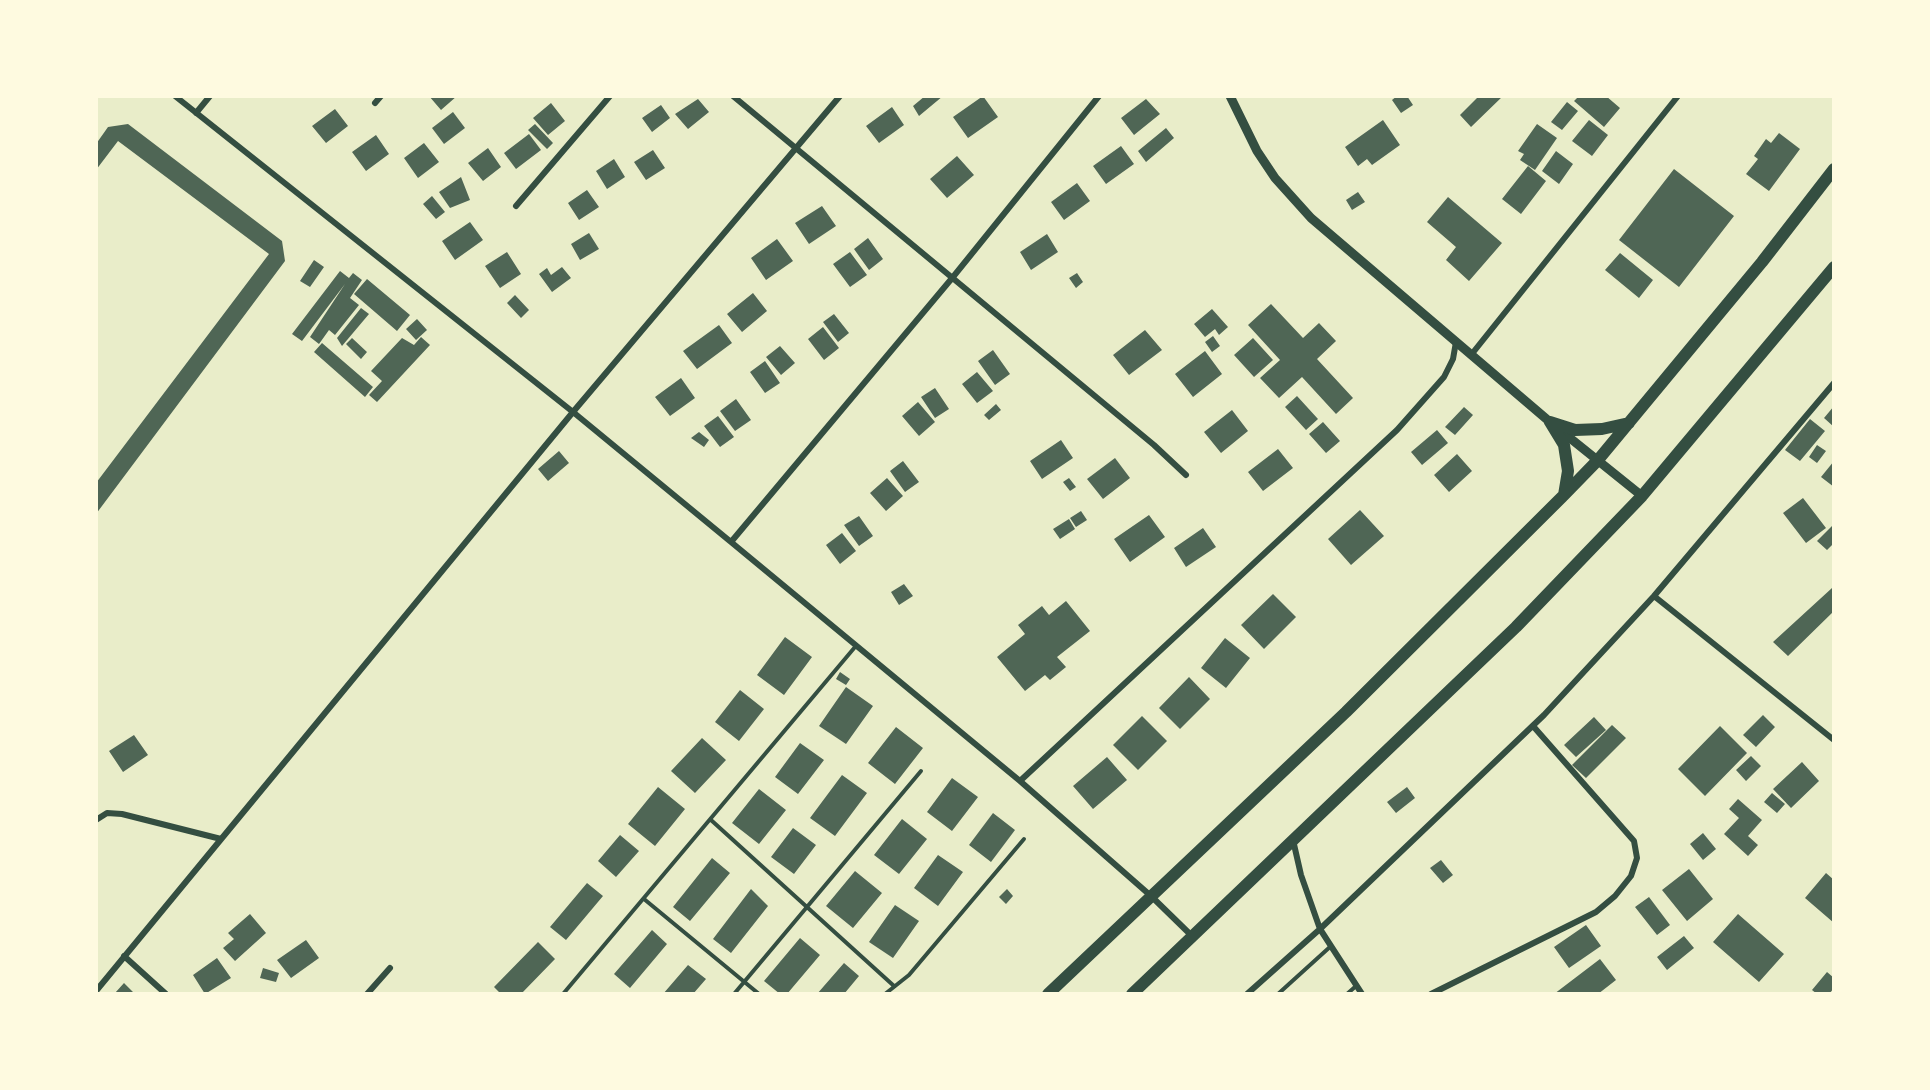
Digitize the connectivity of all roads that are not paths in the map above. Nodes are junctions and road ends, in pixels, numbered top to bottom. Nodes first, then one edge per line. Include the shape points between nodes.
1 (175, 96) edge
2 (210, 96) edge
3 (381, 96) edge
4 (610, 96) edge
5 (734, 96) edge
6 (840, 96) edge
7 (1099, 96) edge
8 (1230, 96) edge
9 (1678, 96) edge
10 (375, 103) dead end
11 (196, 113) junction
12 (796, 148) junction
13 (1834, 169) edge
14 (516, 206) dead end
15 (1834, 267) edge
16 (953, 278) junction
17 (1456, 342) junction
18 (1471, 355) junction
19 (1834, 383) edge
20 (573, 412) junction
21 (1550, 422) junction
22 (1629, 423) junction
23 (1598, 460) junction
24 (1186, 475) dead end
25 (1563, 496) junction
26 (1642, 496) junction
27 (731, 542) junction
28 (1654, 596) junction
29 (855, 646) junction
30 (1533, 726) junction
31 (1834, 740) edge
32 (921, 771) dead end
33 (1020, 781) junction
34 (96, 820) edge
35 (711, 820) junction
36 (221, 839) junction
37 (1024, 839) dead end
38 (1293, 840) junction
39 (1151, 896) junction
40 (644, 899) junction
41 (806, 907) junction
42 (1320, 929) junction
43 (1192, 936) junction
44 (1330, 946) junction
45 (124, 957) junction
46 (390, 968) dead end
47 (744, 982) junction
48 (894, 986) junction
49 (1356, 986) junction
50 (96, 991) edge
51 (165, 994) edge
52 (367, 994) edge
53 (563, 994) edge
54 (734, 994) edge
55 (759, 994) edge
56 (885, 994) edge
57 (1048, 994) edge
58 (1134, 994) edge
59 (1247, 994) edge
60 (1278, 994) edge
61 (1347, 994) edge
62 (1362, 994) edge
63 (1431, 994) edge

1 - 11 street
2 - 11 street
3 - 10 street
4 - 14 street
5 - 12 street
6 - 12 street
7 - 16 street
8 - 17 street via 1257,151 1298,204
9 - 18 street
11 - 20 street
12 - 16 street
12 - 20 street
13 - 22 main road
15 - 26 main road
16 - 24 street
16 - 27 street
17 - 18 street
17 - 33 street via 1444,377 1397,430
18 - 21 street
19 - 28 street
20 - 27 street
20 - 36 street
21 - 22 main road via 1575,430
21 - 23 street
21 - 25 main road via 1564,445 1568,471
22 - 23 main road
23 - 25 main road
23 - 26 street
25 - 39 main road via 1346,712
26 - 38 main road via 1516,627
27 - 29 street
28 - 30 street
28 - 31 street
29 - 33 street
29 - 35 lane
30 - 42 street
30 - 63 street via 1634,841 1637,858 1631,876 1616,896 1596,912
32 - 41 lane
33 - 39 street
34 - 36 street via 107,813 122,814
35 - 40 lane
35 - 41 lane
36 - 45 street
37 - 48 lane via 909,975
38 - 42 street
38 - 43 main road
39 - 43 street
39 - 57 main road
40 - 47 lane
40 - 53 lane
41 - 47 lane
41 - 48 lane
42 - 44 street
42 - 59 street
43 - 58 main road
44 - 49 street
44 - 60 lane
45 - 50 street
45 - 51 street
46 - 52 street
47 - 54 lane
47 - 55 lane
48 - 56 lane
49 - 61 lane
49 - 62 street

